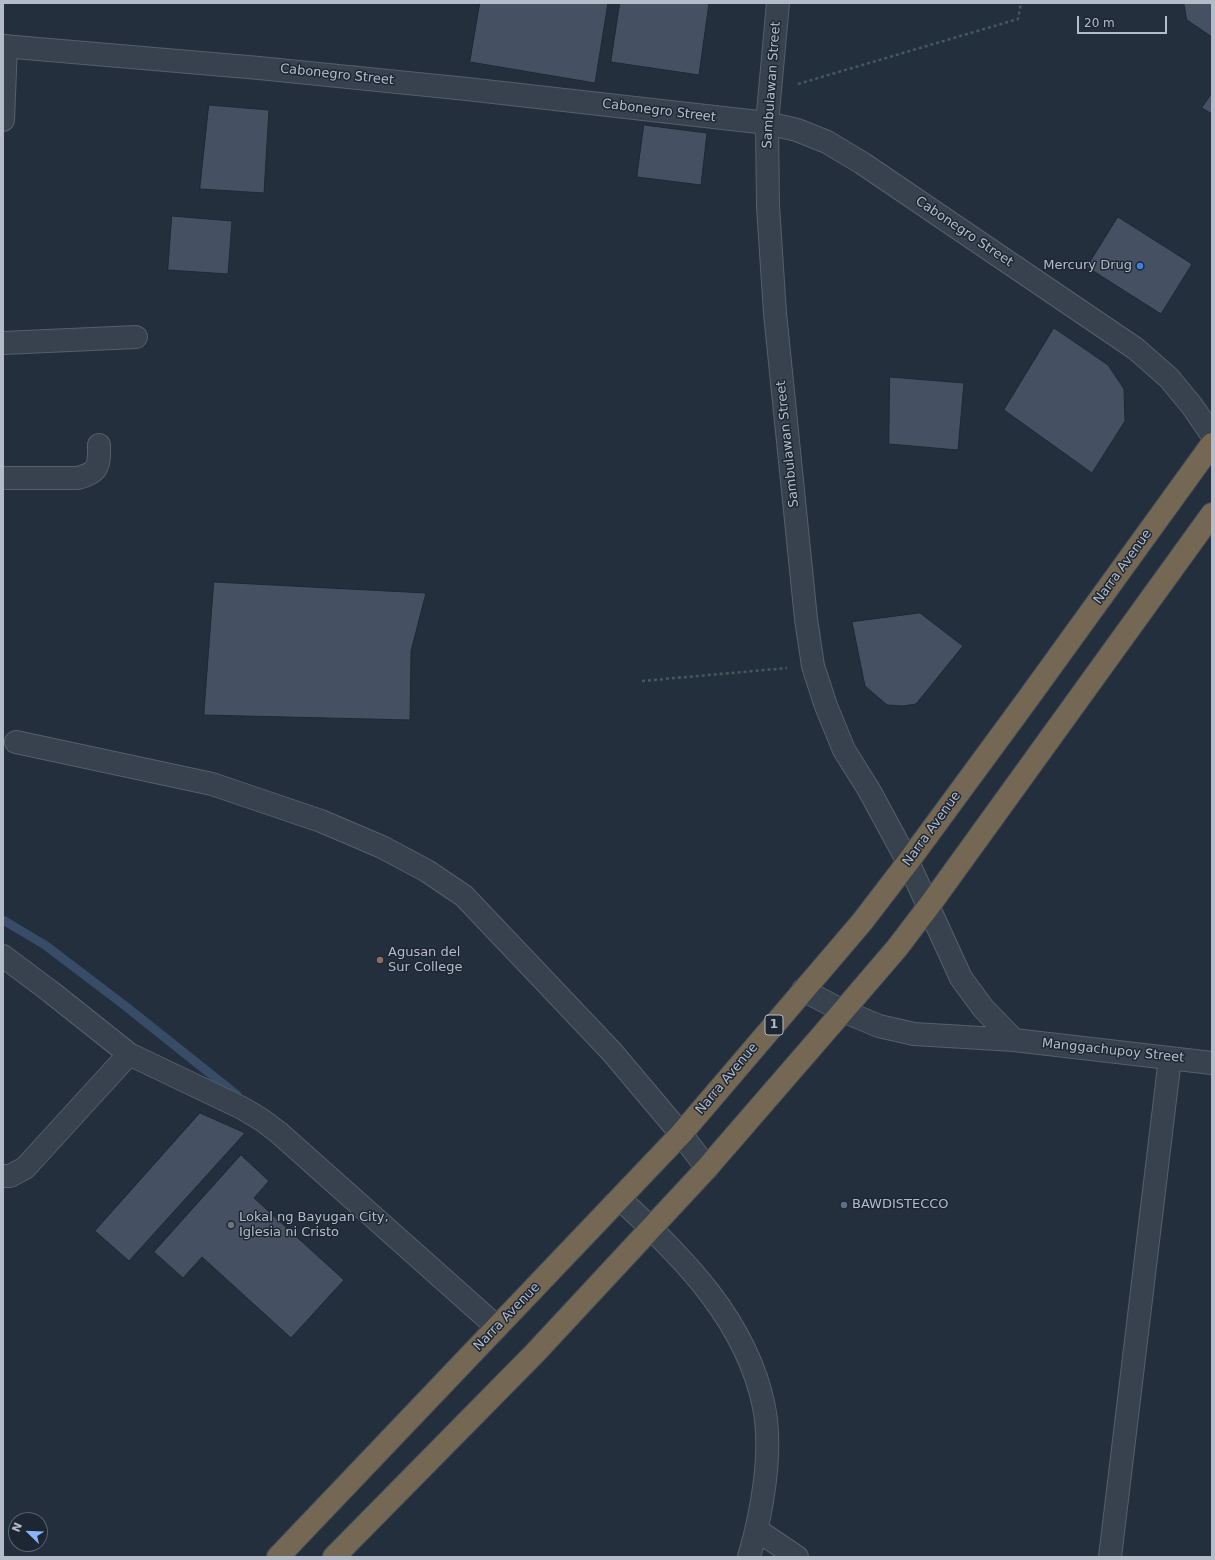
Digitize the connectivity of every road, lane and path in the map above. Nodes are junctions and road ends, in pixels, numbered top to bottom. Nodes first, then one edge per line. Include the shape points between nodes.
1 (778, 3) edge
2 (1021, 3) edge
3 (4, 46) edge
4 (769, 93) junction
5 (3, 120) edge
6 (767, 124) junction
7 (136, 338) dead end
8 (3, 343) edge
9 (1212, 435) edge
10 (1212, 444) edge
11 (99, 445) dead end
12 (3, 478) edge
13 (1212, 514) edge
14 (813, 666) junction
15 (642, 682) dead end
16 (16, 742) dead end
17 (908, 862) junction
18 (929, 906) junction
19 (3, 956) edge
20 (804, 990) junction
21 (843, 1012) junction
22 (1014, 1040) junction
23 (129, 1054) junction
24 (1170, 1058) junction
25 (1212, 1063) edge
26 (681, 1134) junction
27 (707, 1168) junction
28 (3, 1176) edge
29 (620, 1199) junction
30 (651, 1228) junction
31 (497, 1327) junction
32 (757, 1530) junction
33 (278, 1557) edge
34 (334, 1557) edge
35 (749, 1557) edge
36 (797, 1557) edge
37 (1110, 1557) edge

1 - 4 street, Sambulawan Street
2 - 4 path via 1018,19
3 - 5 street
3 - 6 street, Cabonegro Street via 436,86
4 - 6 street, Sambulawan Street
6 - 9 street, Cabonegro Street via 797,130 827,142 862,163 1136,349 1169,378
6 - 14 street, Sambulawan Street via 768,206 775,313
7 - 8 street
10 - 17 highway, Narra Avenue / 1
11 - 12 street via 99,461 90,475 78,478
13 - 18 highway
14 - 15 path
14 - 17 street, Sambulawan Street via 844,750
16 - 26 street via 212,784 321,821 382,847 427,871 464,896 612,1052
17 - 18 street, Sambulawan Street
17 - 20 highway, Narra Avenue / 1 via 862,922
18 - 21 highway
18 - 22 street via 961,978 983,1008
19 - 23 street
20 - 21 street, Manggachupoy Street
20 - 26 highway, Narra Avenue / 1
21 - 22 street, Manggachupoy Street via 879,1026 914,1034
21 - 27 highway
22 - 24 street, Manggachupoy Street
23 - 28 street via 25,1168 10,1176
23 - 31 street via 262,1120
24 - 25 street, Manggachupoy Street
24 - 37 street
26 - 27 street
26 - 29 highway, Narra Avenue / 1
27 - 30 highway
29 - 30 street
29 - 31 highway, Narra Avenue / 1
30 - 32 street via 709,1291 733,1327 755,1374 764,1408 767,1445
30 - 34 highway via 535,1353
31 - 33 highway, Narra Avenue / 1
32 - 35 street
32 - 36 street

